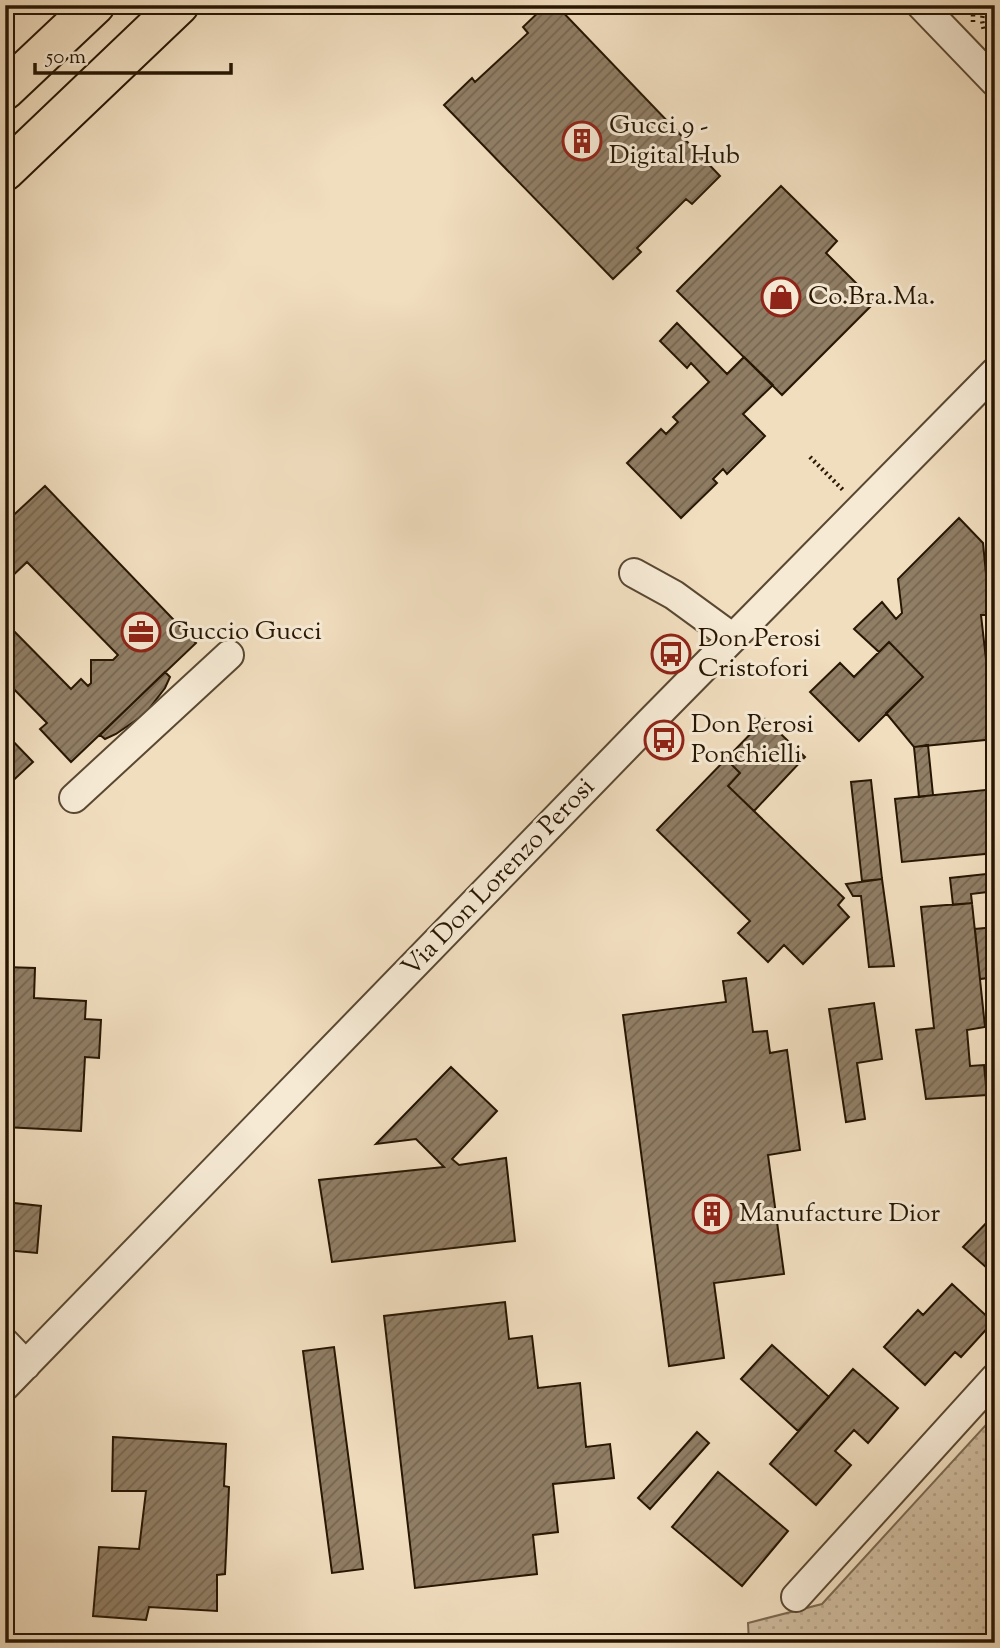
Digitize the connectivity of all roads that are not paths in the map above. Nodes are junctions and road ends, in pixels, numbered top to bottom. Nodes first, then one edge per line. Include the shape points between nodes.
1 (95, 5) edge
2 (179, 5) edge
3 (930, 8) edge
4 (995, 82) edge
5 (5, 90) edge
6 (5, 171) edge
7 (995, 372) edge
8 (634, 573) dead end
9 (733, 638) junction
10 (229, 655) dead end
11 (74, 798) dead end
12 (5, 1343) edge
13 (26, 1365) junction
14 (995, 1378) edge
15 (5, 1386) edge
16 (796, 1597) dead end

1 - 5 highway
2 - 6 highway
3 - 4 street
7 - 9 street, Via Don Lorenzo Perosi
8 - 9 street via 674,595
9 - 13 street, Via Don Lorenzo Perosi
10 - 11 street
12 - 13 street
13 - 15 street, Via Don Lorenzo Perosi
14 - 16 street

